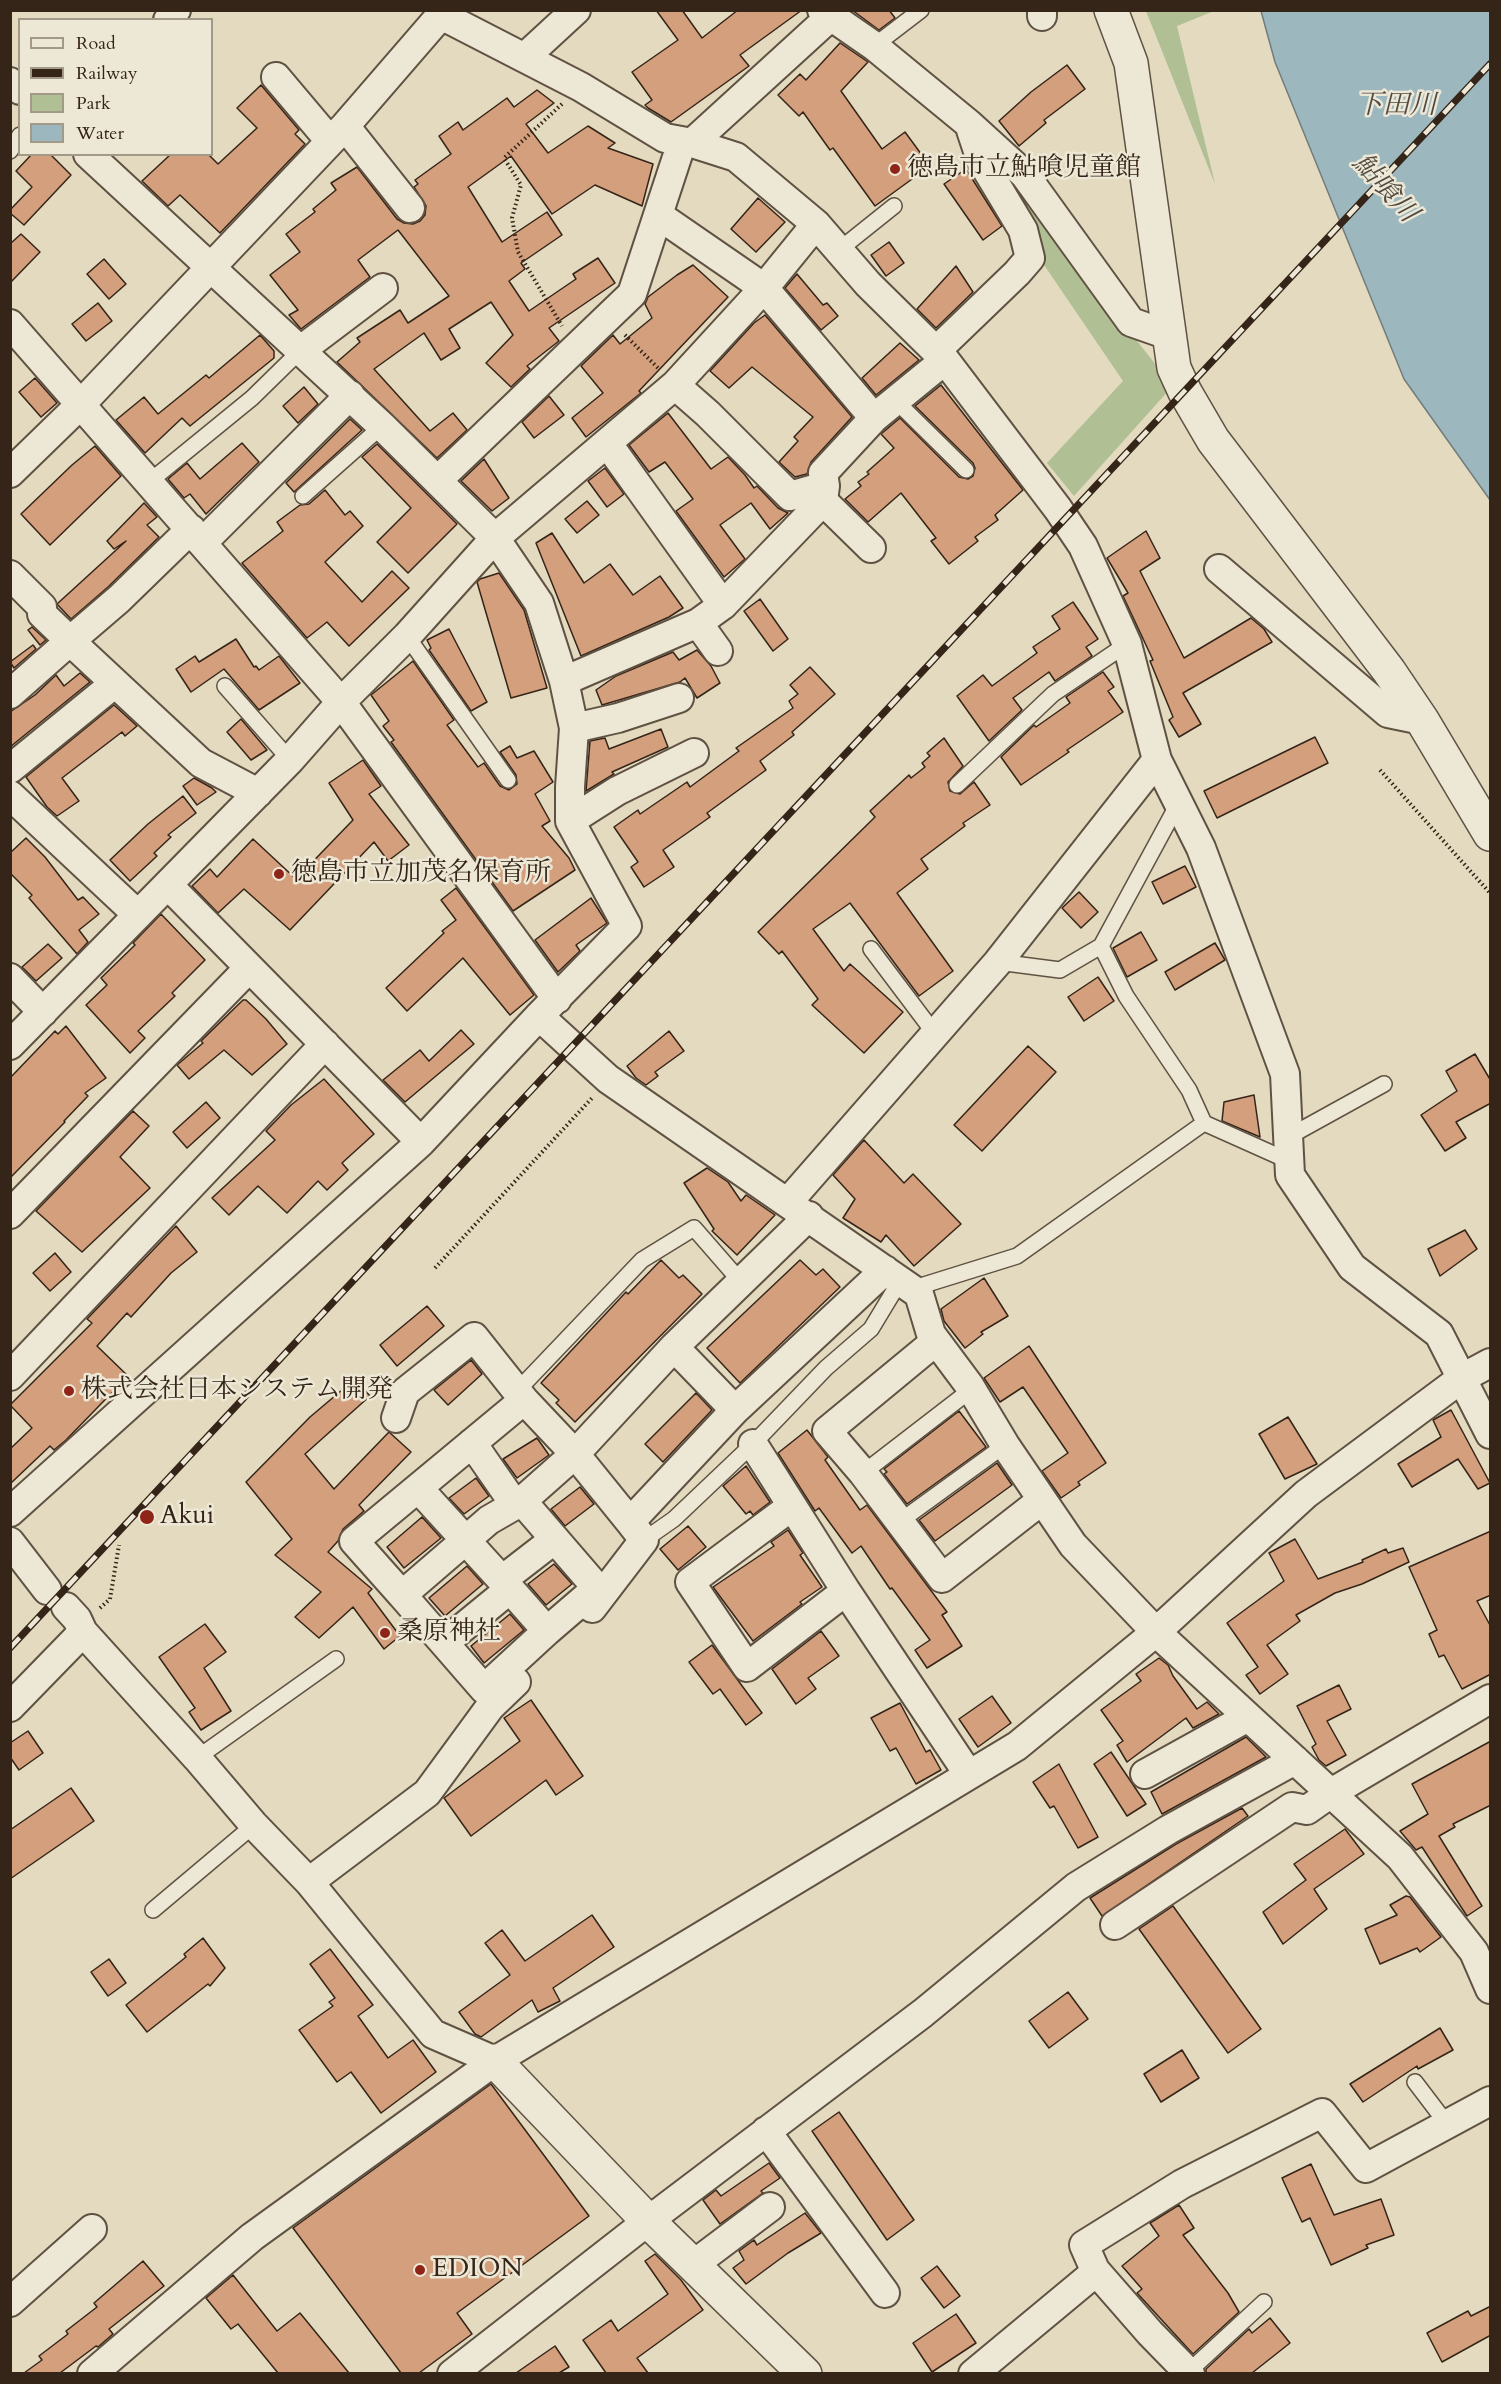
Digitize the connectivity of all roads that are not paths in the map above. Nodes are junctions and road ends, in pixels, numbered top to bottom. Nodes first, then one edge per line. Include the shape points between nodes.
1 (576, 10) edge
2 (921, 10) edge
3 (1111, 10) edge
4 (447, 14) edge
5 (826, 14) edge
6 (874, 46) junction
7 (525, 57) junction
8 (276, 77) dead end
9 (969, 124) junction
10 (337, 134) junction
11 (18, 138) edge
12 (687, 142) junction
13 (10, 151) edge
14 (90, 156) edge
15 (894, 206) dead end
16 (410, 208) dead end
17 (658, 215) junction
18 (816, 224) junction
19 (839, 250) junction
20 (209, 267) junction
21 (383, 288) dead end
22 (764, 288) junction
23 (10, 324) edge
24 (1171, 336) junction
25 (301, 350) junction
26 (941, 355) junction
27 (675, 385) junction
28 (350, 396) junction
29 (81, 404) junction
30 (885, 410) junction
31 (382, 426) junction
32 (608, 444) junction
33 (966, 470) dead end
34 (10, 473) edge
35 (438, 480) junction
36 (149, 482) junction
37 (824, 494) junction
38 (303, 496) dead end
39 (197, 535) junction
40 (495, 538) junction
41 (871, 548) dead end
42 (1219, 569) dead end
43 (10, 575) edge
44 (723, 605) junction
45 (698, 622) junction
46 (407, 636) junction
47 (70, 641) junction
48 (1127, 644) junction
49 (718, 651) dead end
50 (564, 681) junction
51 (114, 684) junction
52 (225, 686) dead end
53 (10, 694) edge
54 (679, 698) dead end
55 (341, 702) junction
56 (1422, 720) junction
57 (574, 728) junction
58 (694, 753) dead end
59 (290, 760) junction
60 (1157, 760) junction
61 (10, 769) edge
62 (507, 780) dead end
63 (957, 785) dead end
64 (258, 793) junction
65 (10, 795) edge
66 (1179, 801) junction
67 (570, 820) junction
68 (1491, 834) edge
69 (168, 885) junction
70 (138, 915) junction
71 (1101, 946) junction
72 (871, 950) dead end
73 (998, 962) junction
74 (249, 968) junction
75 (10, 978) edge
76 (548, 1007) junction
77 (43, 1012) junction
78 (935, 1034) junction
79 (325, 1044) junction
80 (10, 1045) edge
81 (1384, 1084) dead end
82 (1204, 1123) junction
83 (421, 1142) junction
84 (1288, 1149) junction
85 (798, 1209) junction
86 (10, 1214) edge
87 (898, 1280) junction
88 (741, 1282) junction
89 (936, 1341) junction
90 (674, 1347) junction
91 (1491, 1363) edge
92 (10, 1376) edge
93 (1462, 1378) junction
94 (972, 1389) junction
95 (520, 1396) junction
96 (735, 1410) junction
97 (396, 1418) dead end
98 (1491, 1434) edge
99 (472, 1443) junction
100 (753, 1444) junction
101 (1005, 1445) junction
102 (575, 1454) junction
103 (863, 1473) junction
104 (418, 1488) junction
105 (1042, 1500) junction
106 (519, 1503) junction
107 (792, 1506) junction
108 (10, 1512) edge
109 (899, 1522) junction
110 (637, 1531) junction
111 (555, 1539) junction
112 (464, 1541) junction
113 (15, 1559) edge
114 (506, 1584) junction
115 (846, 1591) junction
116 (402, 1595) junction
117 (547, 1631) junction
118 (83, 1632) junction
119 (1156, 1632) junction
120 (444, 1643) junction
121 (336, 1659) dead end
122 (1491, 1699) edge
123 (10, 1707) edge
124 (1248, 1717) junction
125 (197, 1758) junction
126 (1295, 1760) junction
127 (1145, 1773) dead end
128 (969, 1775) junction
129 (1331, 1793) junction
130 (254, 1825) junction
131 (309, 1882) junction
132 (153, 1910) dead end
133 (1115, 1925) dead end
134 (1491, 1989) edge
135 (495, 2061) junction
136 (1415, 2082) dead end
137 (1491, 2101) edge
138 (1447, 2124) junction
139 (766, 2131) junction
140 (770, 2207) dead end
141 (648, 2221) junction
142 (92, 2229) dead end
143 (693, 2265) junction
144 (1095, 2270) junction
145 (885, 2294) dead end
146 (10, 2302) edge
147 (1264, 2302) dead end
148 (92, 2373) edge
149 (452, 2373) edge
150 (805, 2373) edge
151 (973, 2373) edge
152 (1188, 2373) edge

1 - 7 street
2 - 6 lane
3 - 24 street via 1131,63
4 - 7 street
4 - 10 street
5 - 6 street
5 - 12 street
6 - 9 street
7 - 12 street via 665,138
8 - 10 street
9 - 24 street via 1025,175 1131,322
9 - 26 street via 981,160 1023,230 1030,258
10 - 16 street
10 - 20 street
11 - 13 lane
12 - 17 street
12 - 18 street via 736,156
14 - 20 street
15 - 19 lane
17 - 22 street
17 - 35 street via 632,294
18 - 19 street
18 - 22 street
19 - 26 street
20 - 25 street
20 - 29 street
21 - 25 street
22 - 27 street
22 - 30 street
23 - 29 street
24 - 56 street via 1174,368 1213,440
25 - 28 street
25 - 36 lane via 252,398
26 - 30 street
26 - 48 street via 1083,546
27 - 32 street
27 - 37 street via 790,496
28 - 31 street
28 - 39 street
29 - 34 street
29 - 36 street
30 - 33 lane
30 - 37 street via 823,473
31 - 35 street
31 - 38 lane
32 - 40 street
32 - 44 street
35 - 40 street
36 - 39 street
37 - 41 street
37 - 44 street
39 - 47 street
39 - 55 street
40 - 46 street
40 - 50 street via 539,603
42 - 56 street via 1388,713
43 - 47 street
44 - 45 street
45 - 49 street
45 - 50 street
46 - 55 street
46 - 62 lane
47 - 51 street
47 - 53 street
48 - 60 street
48 - 63 lane via 1053,694
50 - 57 street
51 - 61 street
51 - 64 street via 201,763
52 - 59 lane
54 - 57 street
55 - 59 street
55 - 76 street
56 - 68 street
57 - 67 street
58 - 67 street via 617,790
59 - 64 street
60 - 66 street
60 - 73 street
64 - 69 street
65 - 70 street
66 - 71 lane
66 - 84 street via 1202,848 1285,1074
67 - 76 street via 627,926
69 - 70 street
69 - 74 street
70 - 77 street
71 - 73 lane via 1060,970
71 - 82 lane via 1126,996 1189,1090
72 - 78 lane
73 - 78 street
74 - 79 street
74 - 86 street
75 - 77 street
76 - 83 street
76 - 85 street via 608,1079
77 - 80 street
78 - 85 street
79 - 83 street
79 - 92 street
81 - 84 lane
82 - 84 lane
82 - 87 lane via 1017,1256
83 - 108 street
84 - 93 street via 1290,1175 1352,1267 1438,1334
85 - 87 street
85 - 88 street
87 - 89 street via 919,1294
87 - 96 street
87 - 100 lane via 871,1329 826,1368
88 - 90 street
88 - 95 lane via 694,1228 642,1260
89 - 94 street
89 - 103 street via 827,1431
90 - 96 street
90 - 102 street
91 - 93 street
93 - 98 street
93 - 119 street via 1306,1494
94 - 101 street
94 - 103 lane
95 - 97 street via 474,1337 405,1392
95 - 99 street
95 - 102 street
96 - 110 street
99 - 104 street
99 - 106 street
100 - 107 street
100 - 110 lane via 674,1519
101 - 105 street
101 - 109 lane
102 - 106 street
102 - 110 street
103 - 109 street
104 - 112 street
104 - 116 street via 354,1541
105 - 109 street via 942,1578
105 - 119 street via 1073,1545
106 - 111 street
106 - 112 street via 489,1520
107 - 115 street
107 - 115 street via 690,1582 747,1667
110 - 131 street via 589,1613 490,1707 427,1793
111 - 114 street
111 - 117 street via 597,1588
112 - 114 street
112 - 116 street
113 - 118 street via 77,1619
114 - 117 street
114 - 120 street
115 - 128 street
116 - 120 street
117 - 120 street via 484,1689
118 - 123 street
118 - 125 street
119 - 124 street
119 - 128 street via 1017,1746
121 - 125 lane
122 - 129 street
124 - 126 street
124 - 127 street
125 - 130 street
126 - 129 street
126 - 139 street via 1168,1830 1076,1887 923,2013
128 - 135 street
129 - 133 street via 1306,1810 1292,1807
129 - 134 street via 1400,1857 1474,1952
130 - 131 street
130 - 132 lane
131 - 135 street via 433,2034
135 - 141 street
135 - 148 street via 252,2237
136 - 138 lane
137 - 138 street
138 - 144 street via 1366,2168 1322,2113 1182,2184 1084,2245
139 - 141 street
139 - 145 street
140 - 143 street
141 - 143 street
141 - 149 street
142 - 146 street
143 - 150 street
144 - 151 street
144 - 152 street
147 - 152 lane

